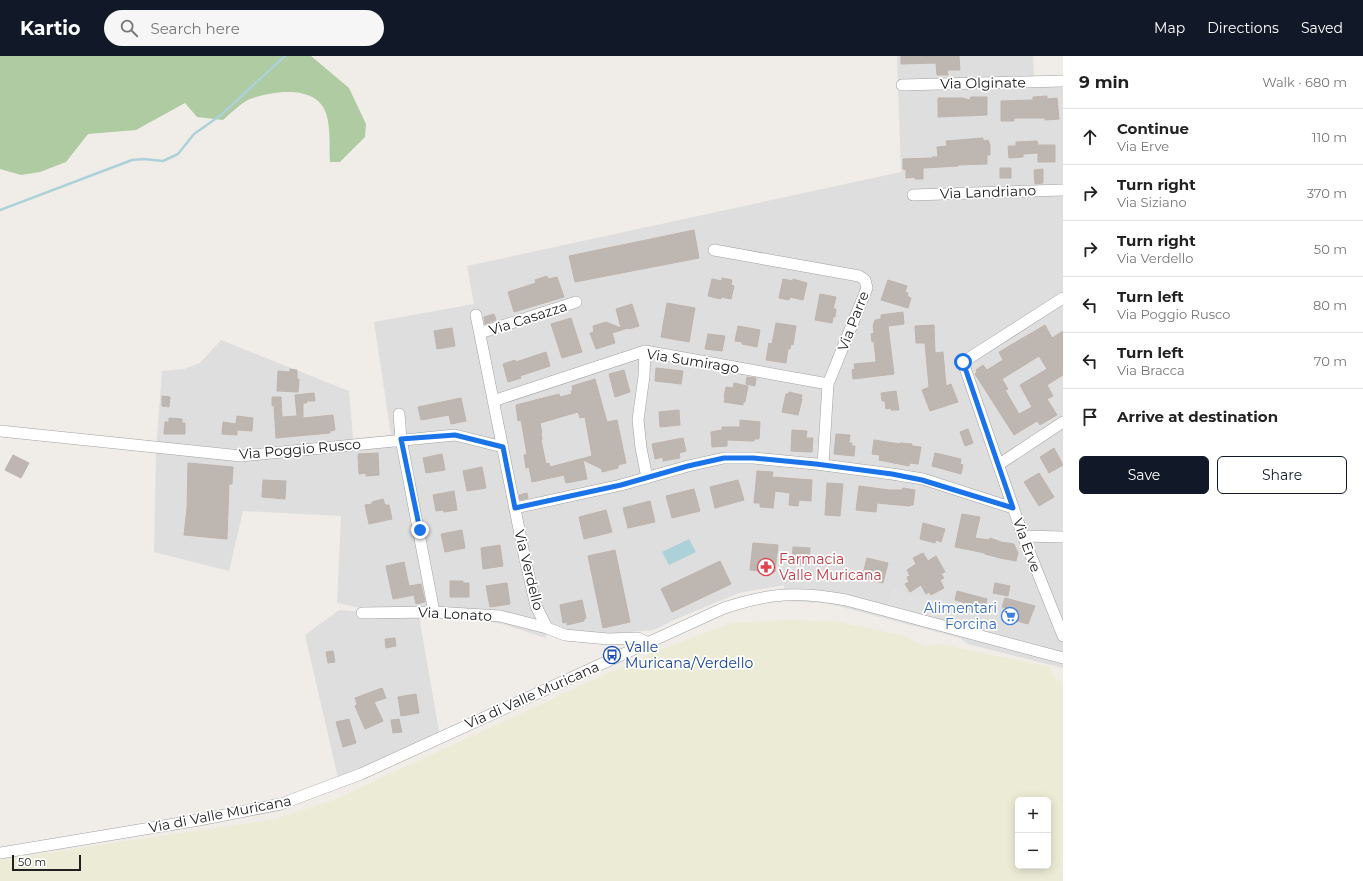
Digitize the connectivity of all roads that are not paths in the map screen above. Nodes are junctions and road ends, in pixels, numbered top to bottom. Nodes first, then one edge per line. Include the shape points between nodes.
1 (1063, 82) edge
2 (902, 85) dead end
3 (1063, 190) edge
4 (913, 195) dead end
5 (714, 250) dead end
6 (1063, 298) edge
7 (576, 302) dead end
8 (476, 315) dead end
9 (480, 333) junction
10 (645, 351) junction
11 (828, 384) junction
12 (493, 400) junction
13 (399, 414) dead end
14 (1063, 422) edge
15 (0, 431) edge
16 (401, 439) junction
17 (503, 447) junction
18 (823, 465) junction
19 (998, 465) junction
20 (647, 478) junction
21 (515, 508) junction
22 (1013, 508) junction
23 (1023, 536) junction
24 (1063, 537) edge
25 (434, 612) junction
26 (362, 613) dead end
27 (547, 628) junction
28 (1063, 636) edge
29 (648, 643) junction
30 (1063, 658) edge
31 (0, 853) edge

1 - 2 street, Via Olginate
3 - 4 street, Via Landriano
5 - 11 street, Via Parre via 859,276 865,280 868,288
6 - 19 street, Via Erve via 963,362
7 - 9 street, Via Casazza
8 - 9 street, Via Verdello
9 - 12 street, Via Verdello
10 - 11 street, Via Sumirago
10 - 12 street, Via Sumirago
10 - 20 street via 638,420
11 - 18 street, Via Parre
12 - 17 street, Via Verdello
13 - 16 street
14 - 19 street
15 - 16 street, Via Poggio Rusco via 241,456
16 - 17 street, Via Poggio Rusco via 455,435
16 - 25 street
17 - 21 street, Via Verdello
18 - 20 street via 753,458 724,458
18 - 22 street via 922,480
19 - 22 street, Via Erve
20 - 21 street
21 - 27 street, Via Verdello via 536,606
22 - 23 street, Via Erve
23 - 24 street
23 - 28 street, Via Erve
25 - 26 street, Via Lonato
25 - 27 street, Via Lonato via 500,616
27 - 29 street, Via Verdello via 565,635 608,639 638,638
29 - 30 street, Via di Valle Muricana via 724,608 763,597 799,594 846,600
29 - 31 street, Via di Valle Muricana via 360,774 281,804

